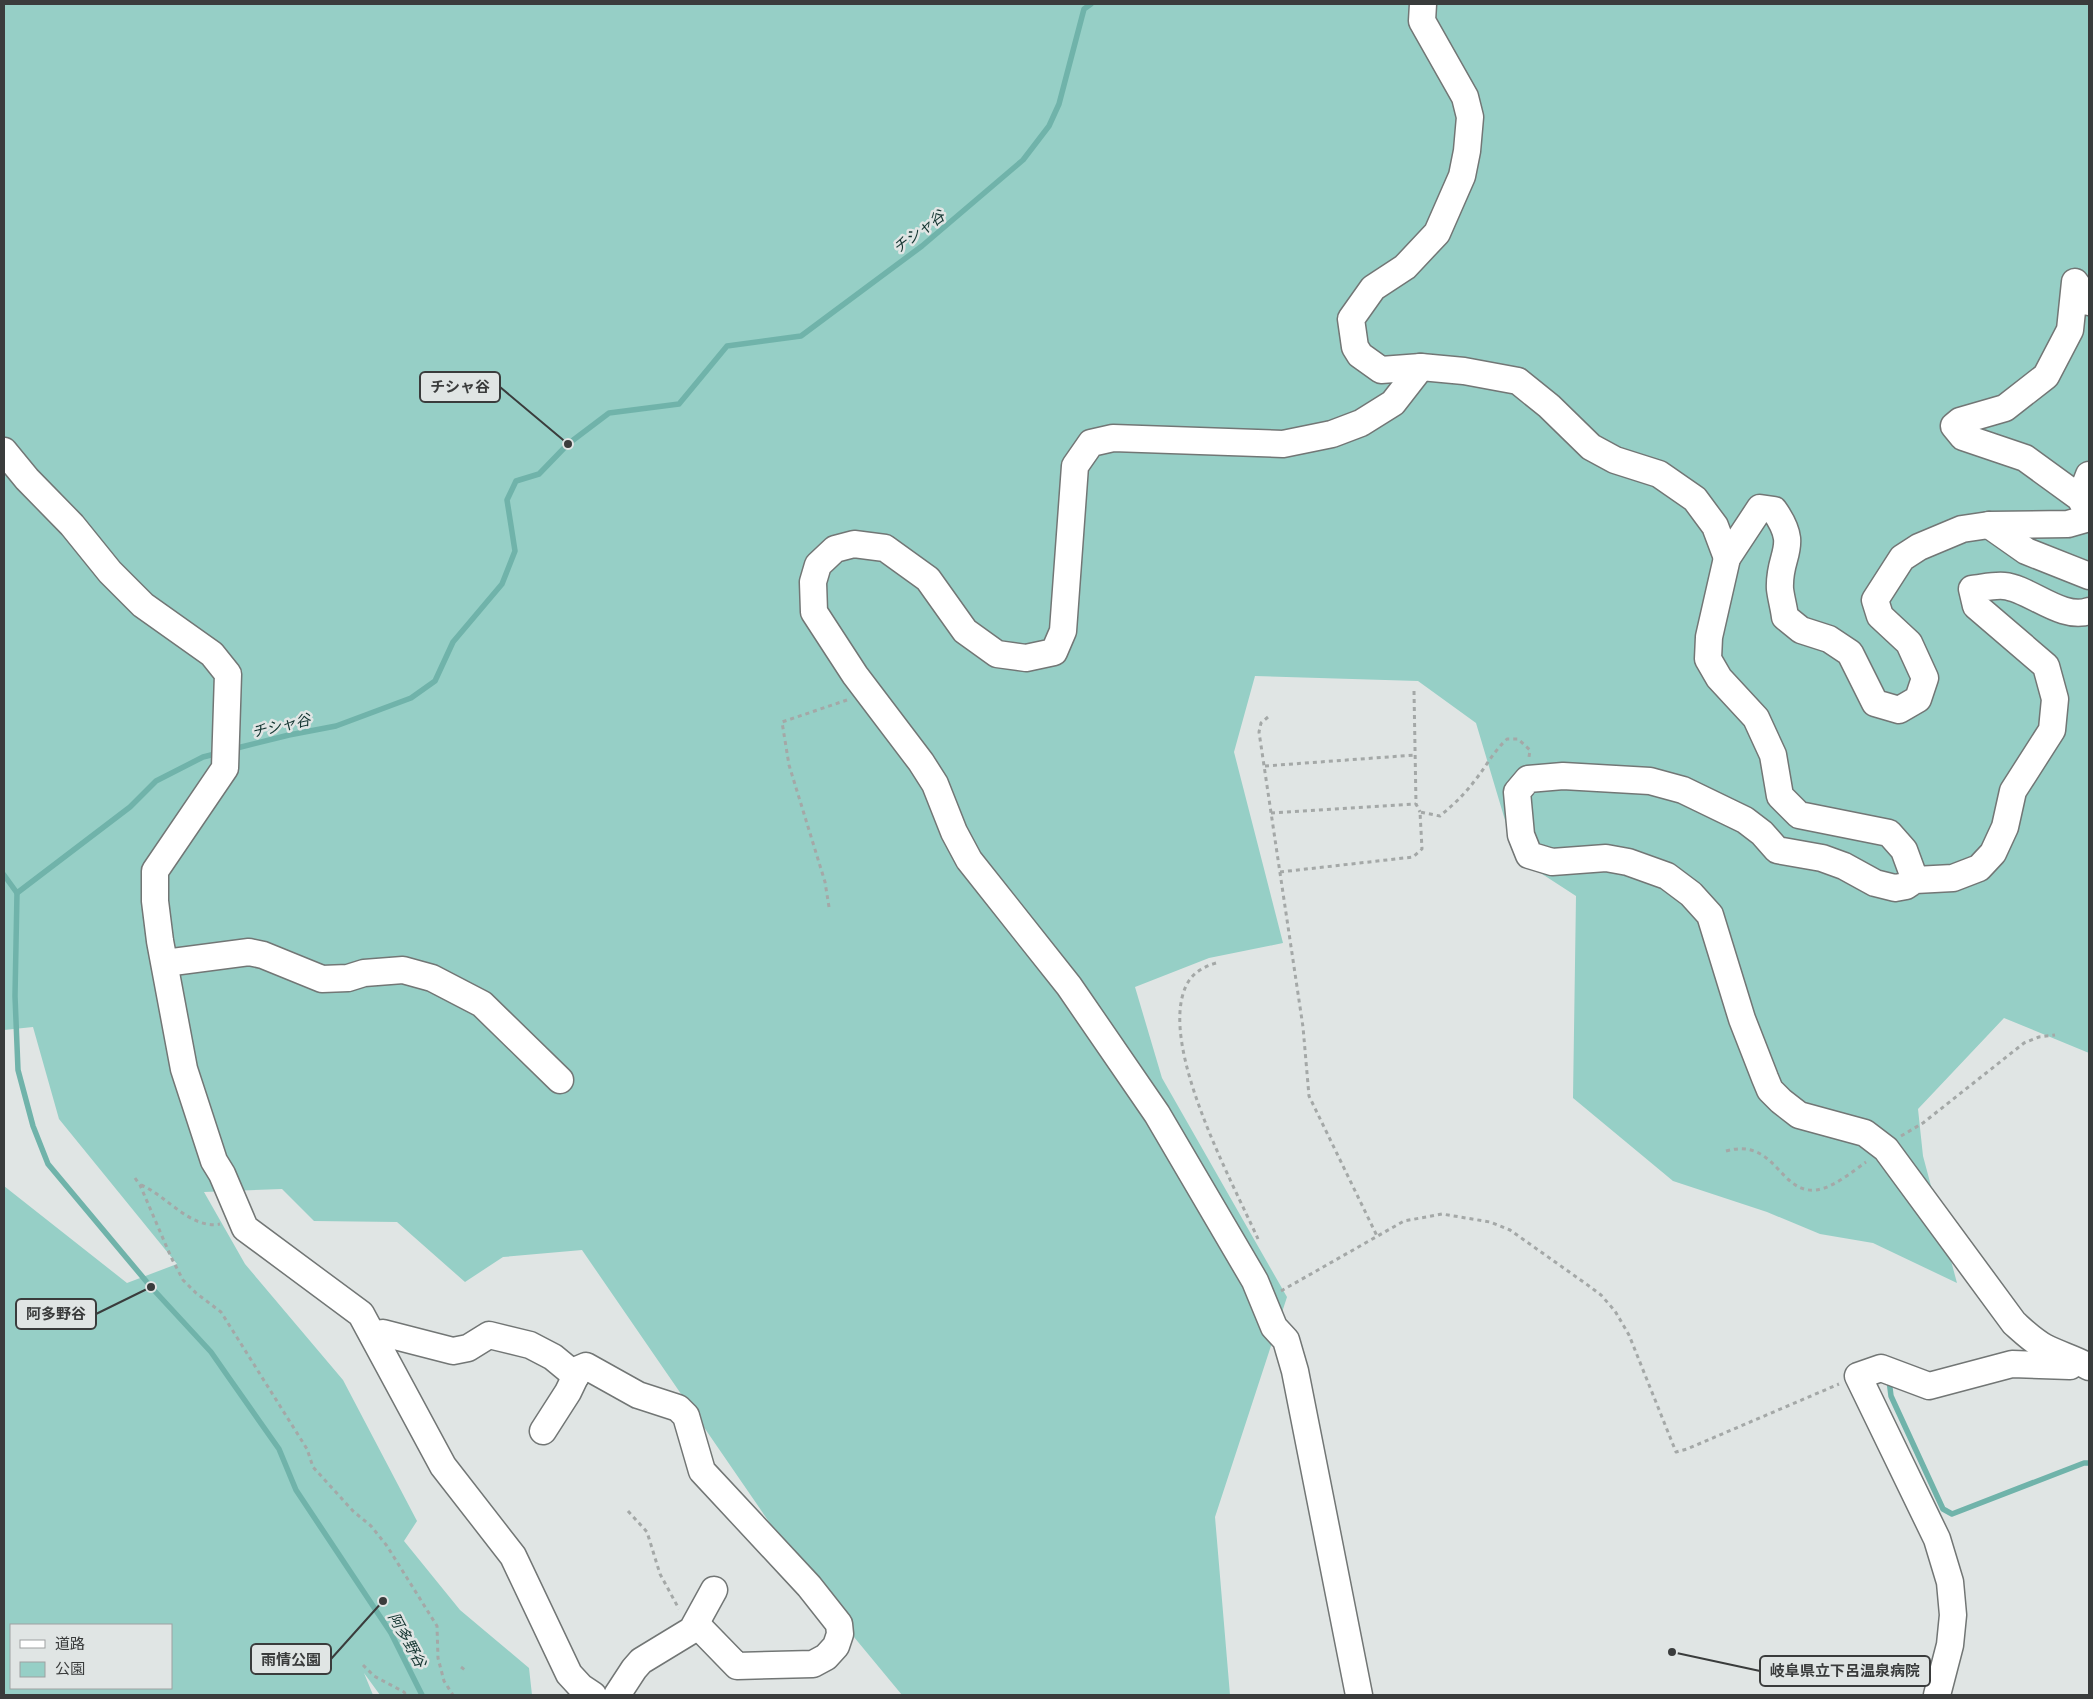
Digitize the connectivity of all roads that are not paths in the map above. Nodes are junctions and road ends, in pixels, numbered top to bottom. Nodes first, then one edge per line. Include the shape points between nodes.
1 (1423, 4) edge
2 (2089, 302) edge
3 (1421, 367) junction
4 (4, 451) edge
5 (2087, 501) edge
6 (1989, 525) junction
7 (1727, 558) junction
8 (2089, 576) edge
9 (2089, 611) edge
10 (1915, 880) junction
11 (165, 963) junction
12 (560, 1080) dead end
13 (373, 1335) junction
14 (2083, 1363) edge
15 (576, 1376) junction
16 (542, 1431) dead end
17 (714, 1590) dead end
18 (694, 1626) junction
19 (567, 1685) edge
20 (593, 1695) edge
21 (617, 1695) edge
22 (1359, 1695) edge
23 (1937, 1695) edge

1 - 3 street via 1422,21 1465,97 1470,117 1462,176 1437,233 1405,267 1373,288 1351,320 1355,347 1360,355 1381,370
2 - 5 street via 2075,282 2070,330 2046,376 2004,408 1960,421 1954,426 1963,438 2026,458
3 - 7 street via 1518,381 1591,447 1615,460 1659,474 1695,499 1715,526
3 - 22 street via 1393,403 1332,434 1283,444 1113,438 1091,443 1075,466 1063,631 1054,652 1026,658 997,654 965,632 928,578 885,548 854,544 835,549 818,565 813,582 814,612 869,693 922,762 970,860 1069,986 1157,1114 1254,1281 1274,1327 1286,1340 1295,1371
4 - 11 street via 143,605 212,654 228,674 226,749 217,781 155,870 155,901
5 - 6 street via 2068,524
6 - 7 street via 1962,529 1902,558 1875,600 1880,616 1909,643 1925,678 1918,699 1899,710 1875,703 1850,654 1829,639 1801,630 1785,617 1780,588 1789,537 1774,510 1760,508
6 - 8 street via 2026,551
7 - 10 street via 1709,637 1708,659 1719,678 1756,718 1773,755 1780,796 1799,815 1889,833 1904,850
9 - 10 street via 2083,614 2063,610 2005,586 1972,589 1976,606 2046,666 2055,699 2052,730 2013,791 2005,827 1993,853 1979,868 1953,878
10 - 14 street via 1895,888 1874,883 1822,858 1777,850 1762,833 1717,804 1650,781 1563,776 1528,778 1517,792 1521,835 1529,855 1552,862 1606,858 1628,862 1667,876 1691,894 1710,915 1742,1019 1770,1090 1799,1115 1865,1133 1875,1139 1886,1149 2014,1323 2045,1347
11 - 12 street via 249,952 322,979 403,970 432,978 482,1004
11 - 13 street via 184,1069 214,1161 245,1228 361,1314
13 - 15 street via 383,1332 453,1351 468,1348 489,1335 530,1345 553,1357
13 - 19 street via 443,1466 513,1556
14 - 23 street via 2070,1366 2012,1364 1929,1386 1881,1368 1858,1376 1938,1539 1950,1582 1950,1645
15 - 16 street
15 - 18 street via 579,1369 586,1366 638,1395 678,1408 686,1416 702,1471 809,1586 838,1624 840,1634 836,1646 813,1664 737,1666 701,1629
17 - 18 street
18 - 21 street via 641,1661
19 - 20 street via 581,1687

